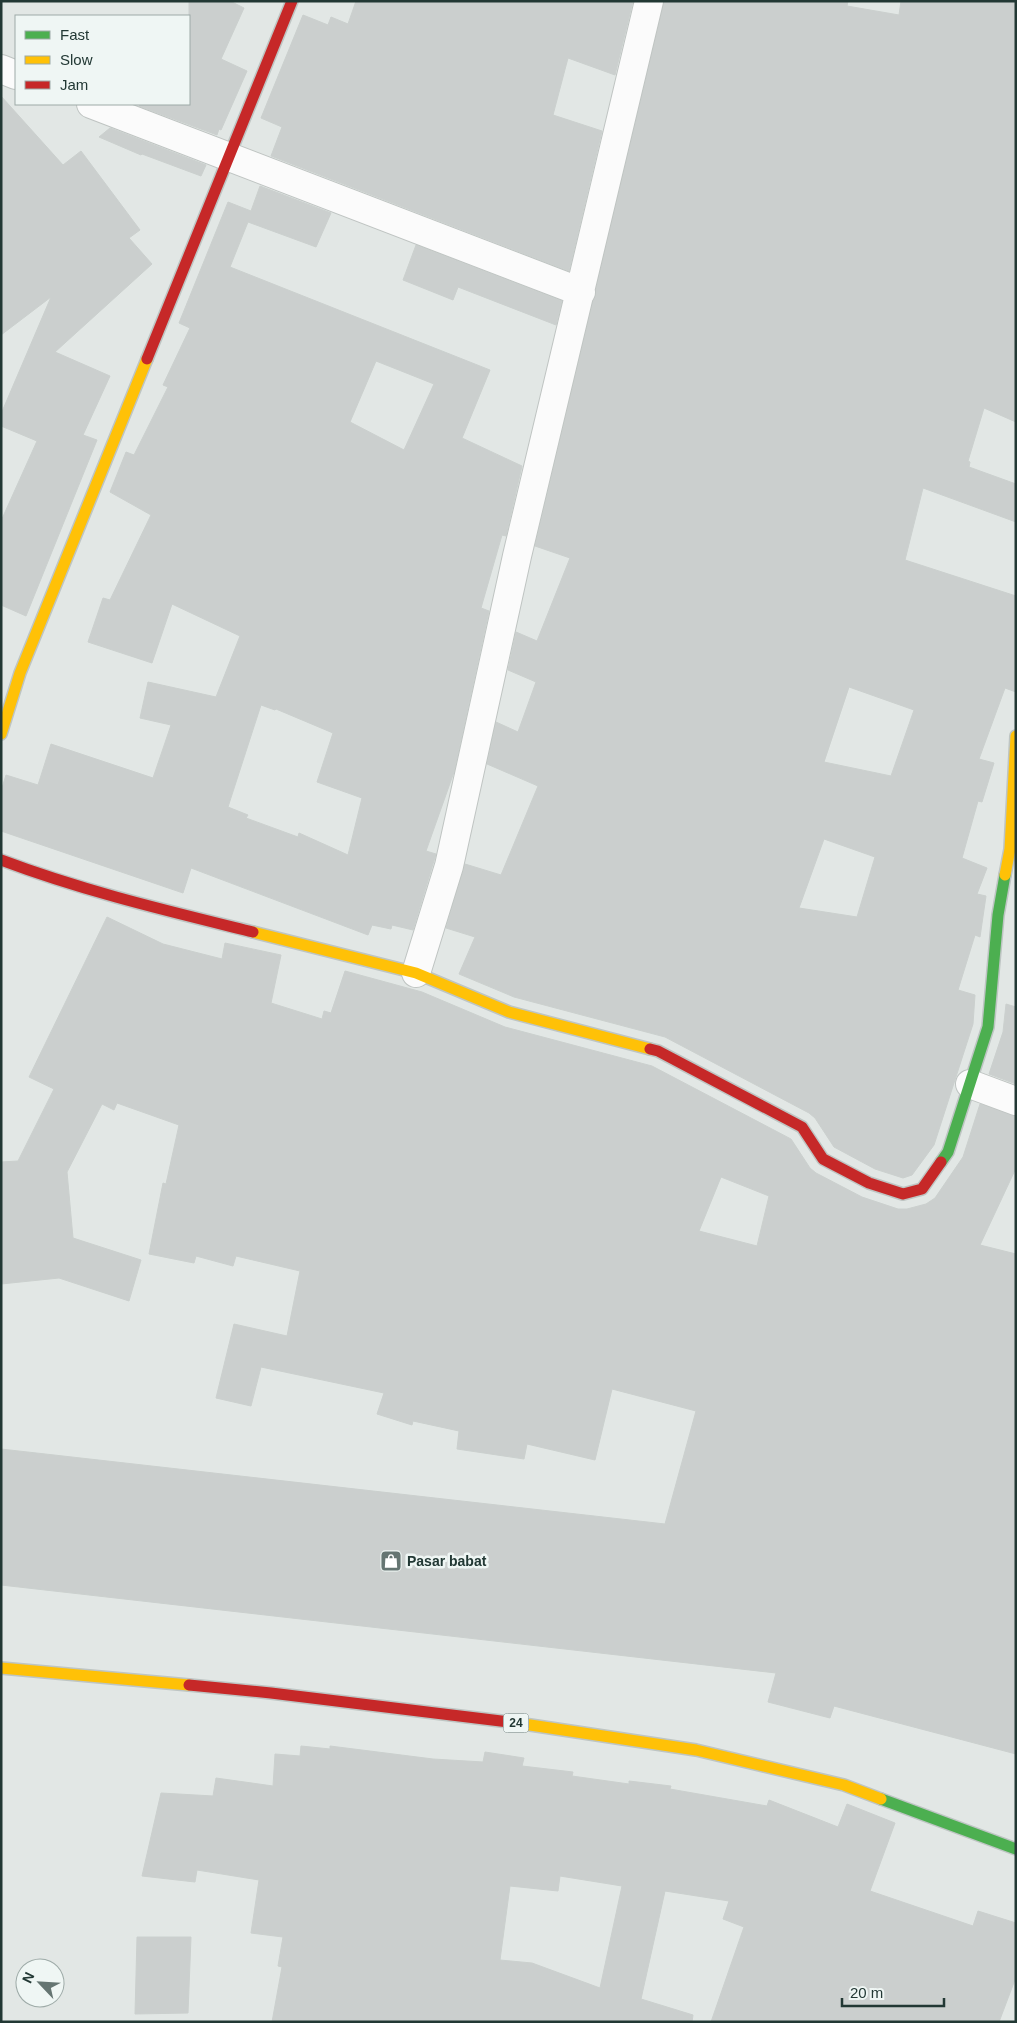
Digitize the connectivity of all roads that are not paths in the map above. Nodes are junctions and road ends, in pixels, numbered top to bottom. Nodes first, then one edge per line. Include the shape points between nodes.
1 (292, 1) edge
2 (649, 1) edge
3 (1, 69) edge
4 (15, 74) edge
5 (94, 105) edge
6 (229, 158) junction
7 (581, 292) junction
8 (1, 734) edge
9 (1016, 736) edge
10 (1, 860) edge
11 (416, 972) junction
12 (970, 1084) junction
13 (1016, 1101) edge
14 (1, 1668) edge
15 (1016, 1850) edge

1 - 6 main road
2 - 7 street
3 - 4 street
5 - 6 street
6 - 7 street
6 - 8 main road via 20,673
7 - 11 street via 516,556 449,866
9 - 12 main road via 1010,849 998,915 988,1026
10 - 11 main road via 49,878 160,909
11 - 12 main road via 509,1012 658,1051 802,1127 823,1159 869,1183 903,1194 922,1189 948,1152
12 - 13 street
14 - 15 main road, 24 via 452,1714 696,1750 844,1785

